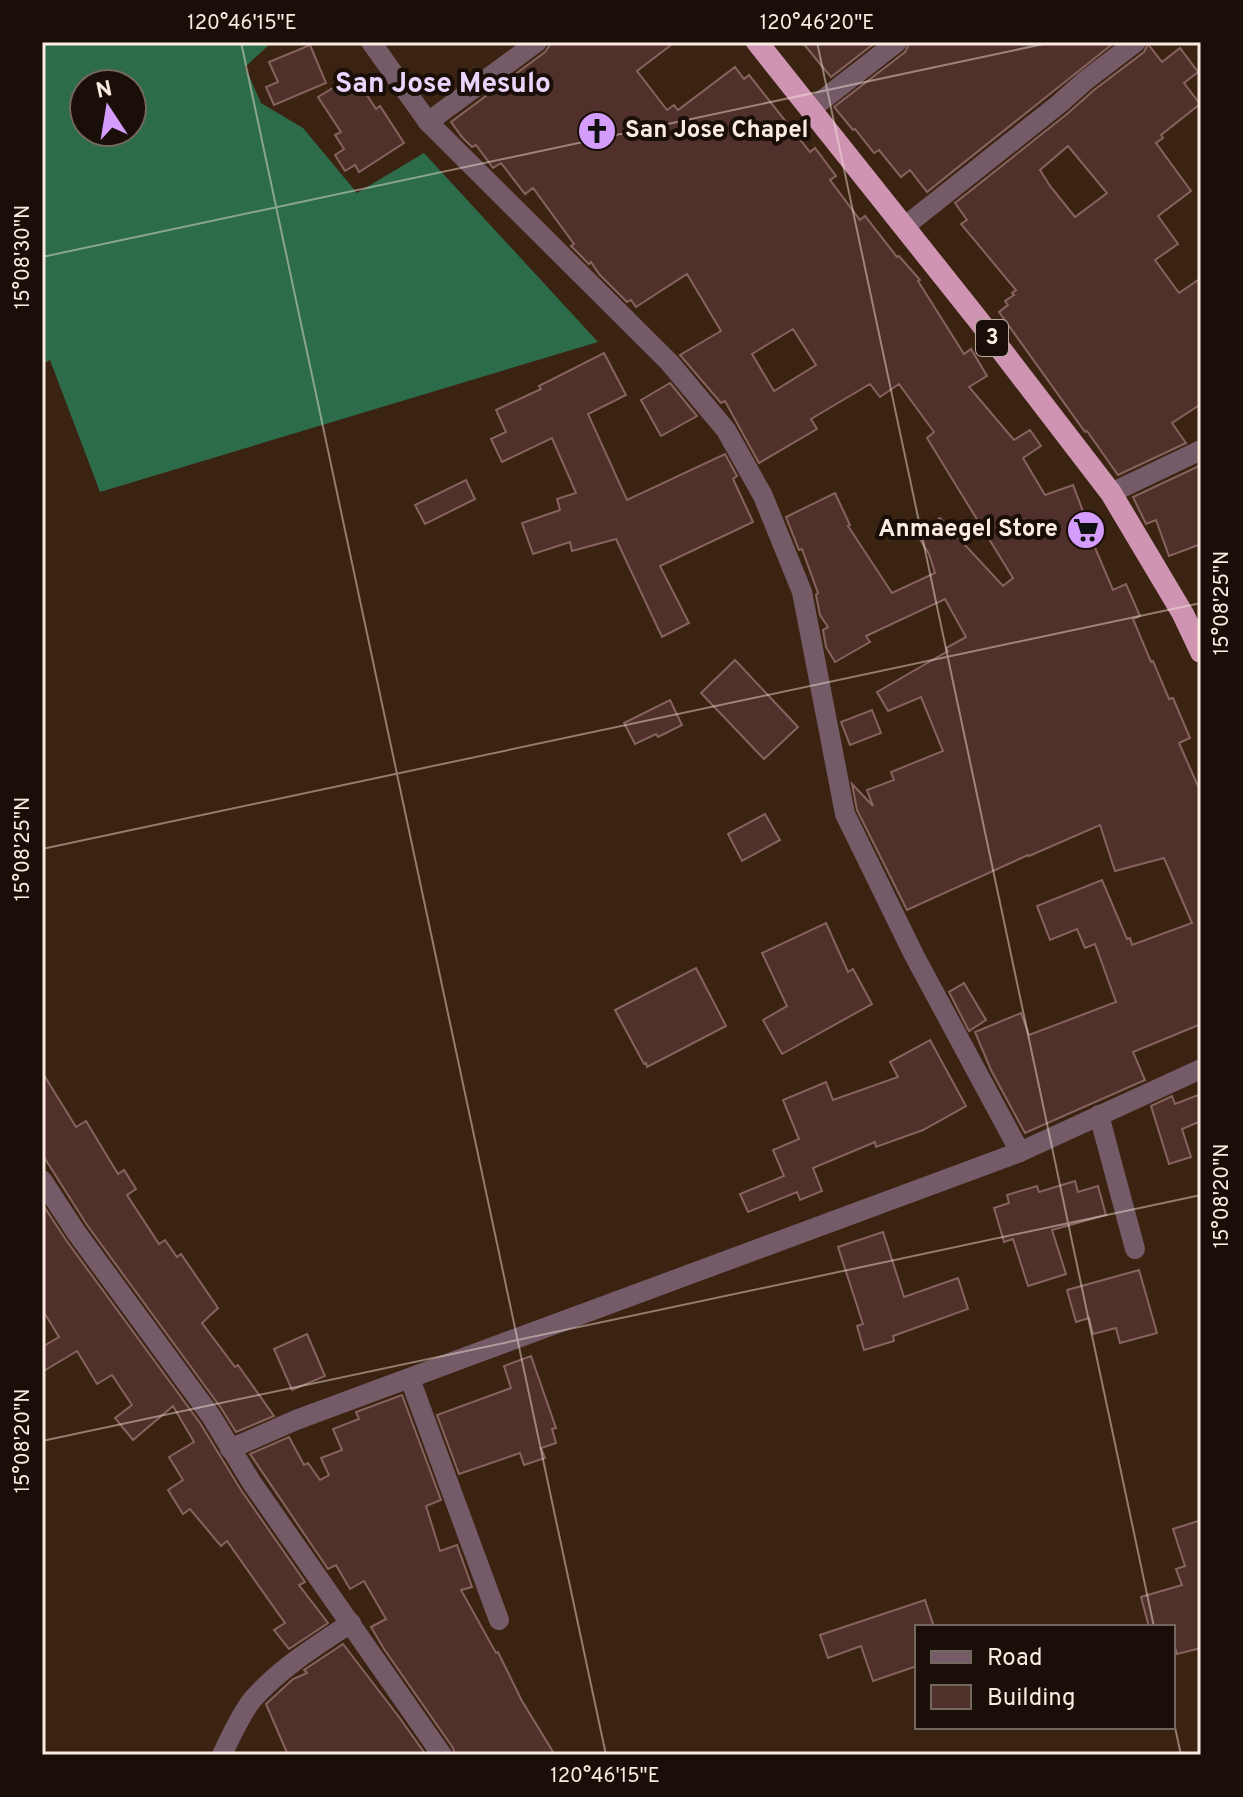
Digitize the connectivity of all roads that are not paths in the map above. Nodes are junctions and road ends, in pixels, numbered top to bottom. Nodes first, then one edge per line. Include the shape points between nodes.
1 (371, 42) edge
2 (537, 42) edge
3 (757, 42) edge
4 (897, 42) edge
5 (1136, 42) edge
6 (811, 109) junction
7 (428, 122) junction
8 (904, 227) junction
9 (1201, 450) edge
10 (1111, 493) junction
11 (1201, 652) edge
12 (1201, 1069) edge
13 (1099, 1115) junction
14 (1020, 1152) junction
15 (42, 1180) edge
16 (1135, 1249) dead end
17 (410, 1379) junction
18 (230, 1449) junction
19 (499, 1620) dead end
20 (351, 1623) junction
21 (222, 1755) edge
22 (442, 1755) edge

1 - 7 street
2 - 7 street
3 - 6 highway, 3
4 - 6 street
5 - 8 street
6 - 8 highway, 3
7 - 14 street via 669,362 726,430 763,496 802,592 845,814
8 - 10 highway, 3
9 - 10 street
10 - 11 highway, 3
12 - 13 street
13 - 14 street
13 - 16 street
14 - 17 street
15 - 18 street
17 - 18 street
17 - 19 street
18 - 20 street
20 - 21 street via 288,1666 253,1700
20 - 22 street

